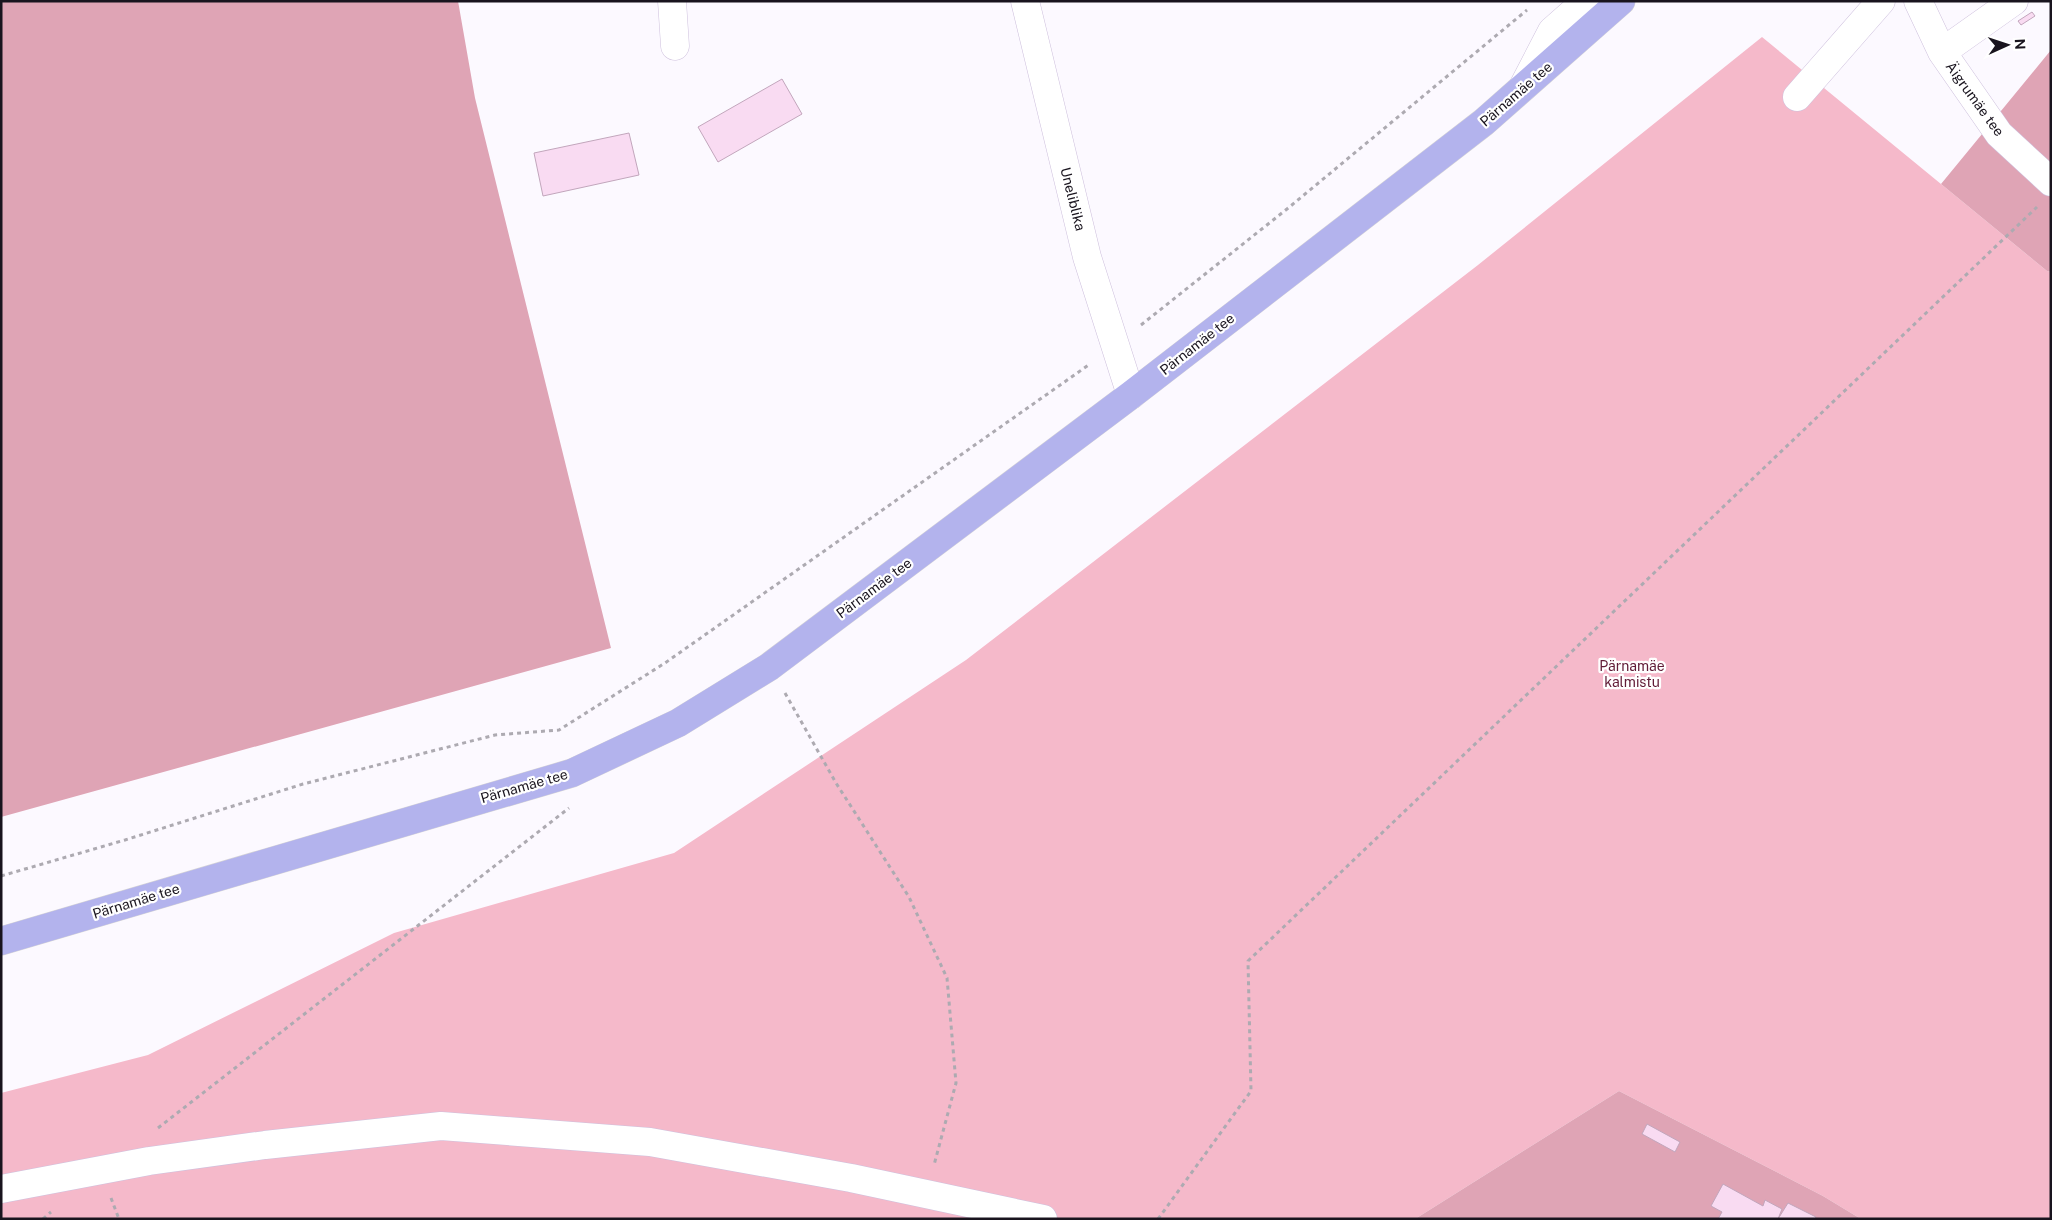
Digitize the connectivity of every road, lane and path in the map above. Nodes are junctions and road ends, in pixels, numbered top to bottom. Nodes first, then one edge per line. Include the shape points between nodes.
1 (672, 1) edge
2 (1025, 1) edge
3 (1586, 1) edge
4 (1621, 1) edge
5 (1882, 1) edge
6 (1918, 1) edge
7 (2014, 1) edge
8 (1530, 8) dead end
9 (675, 46) dead end
10 (1942, 52) junction
11 (1522, 89) junction
12 (1797, 97) dead end
13 (2047, 191) edge
14 (1116, 346) junction
15 (1131, 395) junction
16 (769, 667) junction
17 (576, 802) dead end
18 (1, 876) edge
19 (1, 941) edge
20 (153, 1132) dead end
21 (1, 1189) edge
22 (926, 1193) junction
23 (57, 1207) dead end
24 (43, 1219) edge
25 (1044, 1219) edge
26 (1158, 1219) edge

1 - 9 street
2 - 14 street, Uneliblika via 1087,257
3 - 11 street via 1552,31
4 - 11 main road, Pärnamäe tee
5 - 12 street
6 - 10 street, Äigrumäe tee
7 - 10 street
8 - 14 path
10 - 13 street, Äigrumäe tee via 1998,134
11 - 15 main road, Pärnamäe tee via 1454,146
13 - 26 path via 1248,961 1251,1091
14 - 15 street, Uneliblika
14 - 18 path via 665,663 559,730 495,735 303,784
15 - 16 main road, Pärnamäe tee
16 - 19 main road, Pärnamäe tee via 678,722 572,773
16 - 22 path via 836,783 909,897 947,978 956,1083
17 - 20 path
21 - 22 street via 148,1161 441,1126 650,1142
22 - 25 street
23 - 24 path

